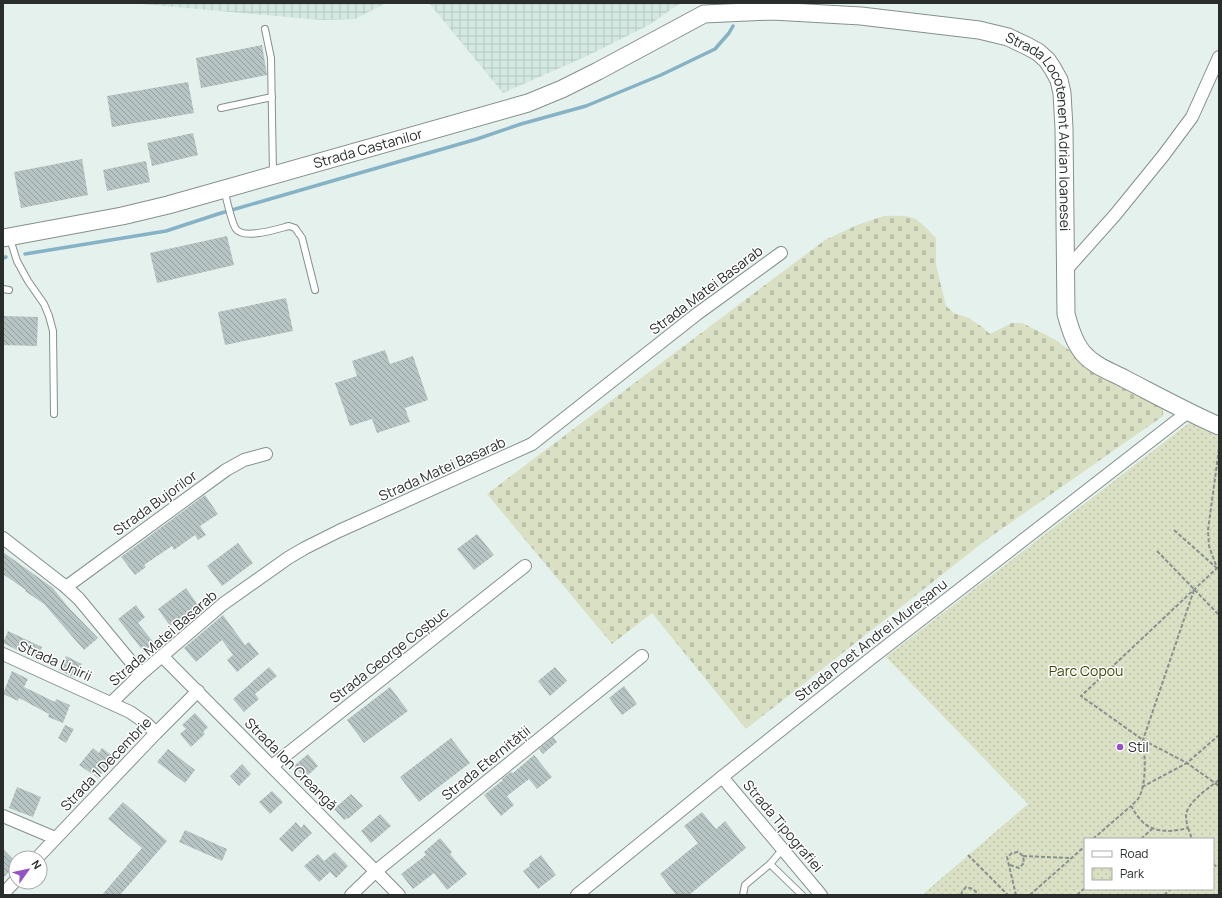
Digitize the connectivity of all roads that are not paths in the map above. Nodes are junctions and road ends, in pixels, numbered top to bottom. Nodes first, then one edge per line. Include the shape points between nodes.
1 (707, 8) edge
2 (265, 29) dead end
3 (1219, 57) edge
4 (272, 97) junction
5 (221, 108) dead end
6 (273, 175) junction
7 (224, 188) junction
8 (6, 238) edge
9 (781, 253) dead end
10 (1066, 270) junction
11 (315, 290) dead end
12 (1188, 412) junction
13 (54, 414) dead end
14 (1219, 426) edge
15 (266, 454) dead end
16 (3, 538) edge
17 (525, 566) dead end
18 (66, 587) junction
19 (3, 654) edge
20 (162, 656) junction
21 (642, 656) dead end
22 (141, 674) junction
23 (198, 691) junction
24 (111, 703) junction
25 (156, 732) junction
26 (272, 766) junction
27 (722, 777) junction
28 (3, 816) edge
29 (56, 838) junction
30 (45, 850) edge
31 (782, 850) junction
32 (770, 864) junction
33 (376, 872) junction
34 (351, 895) edge
35 (399, 895) edge
36 (577, 895) edge
37 (743, 895) edge
38 (802, 895) edge
39 (821, 895) edge

1 - 6 street, Strada Castanilor via 598,70 528,103
1 - 10 street, Strada Locotenent Adrian Ioanesei via 861,16 979,30 1008,37 1038,52 1053,69 1062,93
2 - 4 lane via 271,58
3 - 10 street via 1192,117 1115,215
4 - 5 lane
4 - 6 lane
6 - 7 street, Strada Castanilor
7 - 8 street, Strada Castanilor via 122,216
7 - 11 lane via 235,228 241,233 250,234 289,226 295,228 302,238
8 - 13 lane via 49,316 53,331
9 - 20 street, Strada Matei Basarab via 697,314 532,444 305,548 223,604
10 - 12 street, Strada Locotenent Adrian Ioanesei via 1066,314 1070,329 1084,354 1093,362
12 - 14 street, Strada Locotenent Adrian Ioanesei
12 - 27 street, Strada Poet Andrei Mureșanu
15 - 18 street, Strada Bujorilor via 244,460 226,470
16 - 18 street
17 - 26 street, Strada George Coșbuc
18 - 22 street via 79,599
19 - 24 street, Strada Unirii
20 - 22 street, Strada Matei Basarab
20 - 23 street, Strada Ion Creangă
21 - 33 street, Strada Eternității
22 - 24 street, Strada Matei Basarab
23 - 25 street, Strada 1 Decembrie
23 - 26 street, Strada Ion Creangă
24 - 25 street, Strada Unirii via 139,718
25 - 29 street, Strada 1 Decembrie
26 - 33 street, Strada Ion Creangă
27 - 31 street, Strada Tipografiei
27 - 36 street, Strada Poet Andrei Mureșanu
28 - 29 street
29 - 30 street, Strada 1 Decembrie
31 - 32 lane
31 - 39 street, Strada Tipografiei
32 - 37 lane via 745,885
32 - 38 lane
33 - 34 street, Strada Eternității
33 - 35 street, Strada Ion Creangă

